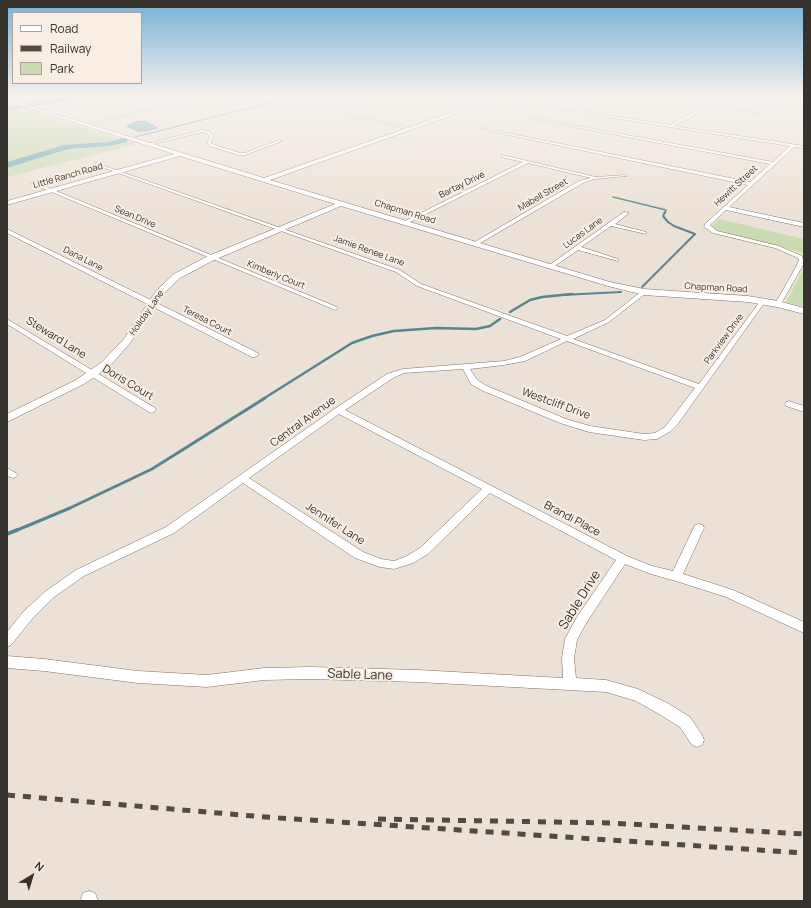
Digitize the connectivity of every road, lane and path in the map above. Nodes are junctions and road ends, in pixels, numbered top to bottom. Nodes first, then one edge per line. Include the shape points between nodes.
1 (130, 138) edge
2 (170, 138) edge
3 (211, 138) edge
4 (384, 138) edge
5 (528, 138) edge
6 (640, 138) edge
7 (749, 138) edge
8 (280, 141) dead end
9 (149, 144) junction
10 (792, 145) junction
11 (804, 147) edge
12 (179, 154) junction
13 (502, 156) dead end
14 (528, 162) junction
15 (774, 163) junction
16 (98, 164) dead end
17 (119, 171) junction
18 (625, 176) dead end
19 (599, 178) junction
20 (264, 180) junction
21 (32, 182) dead end
22 (751, 184) junction
23 (52, 190) junction
24 (7, 203) edge
25 (341, 204) junction
26 (726, 208) junction
27 (626, 213) dead end
28 (404, 222) junction
29 (610, 224) junction
30 (804, 226) edge
31 (281, 229) junction
32 (7, 231) edge
33 (644, 233) dead end
34 (475, 244) junction
35 (576, 248) junction
36 (211, 258) junction
37 (616, 260) dead end
38 (550, 267) junction
39 (644, 292) junction
40 (763, 301) junction
41 (151, 303) junction
42 (778, 304) junction
43 (335, 308) dead end
44 (804, 311) edge
45 (7, 321) edge
46 (569, 339) junction
47 (255, 355) dead end
48 (465, 367) junction
49 (93, 374) junction
50 (700, 386) junction
51 (789, 404) dead end
52 (804, 409) edge
53 (152, 410) dead end
54 (339, 410) junction
55 (7, 418) edge
56 (243, 479) junction
57 (489, 488) junction
58 (699, 528) dead end
59 (623, 559) junction
60 (676, 576) junction
61 (804, 628) edge
62 (7, 641) edge
63 (7, 662) edge
64 (570, 683) junction
65 (697, 740) dead end

1 - 9 street, Chapman Road
2 - 9 street
3 - 8 street via 209,143 211,145 240,154
4 - 20 street
5 - 22 street
6 - 15 street
7 - 10 street
9 - 12 street, Chapman Road
10 - 11 street
10 - 15 street, Hewitt Street
12 - 17 street, Little Ranch Road
12 - 20 street, Chapman Road
13 - 14 street
14 - 19 street
14 - 28 street, Bartay Drive
15 - 22 street, Hewitt Street
16 - 17 street, Jamie Renee Lane
17 - 23 street, Little Ranch Road
17 - 31 street, Jamie Renee Lane
18 - 19 street, Mabell Street
19 - 34 street, Mabell Street via 581,182
20 - 25 street, Chapman Road
21 - 23 street, Sean Drive
22 - 26 street, Hewitt Street
23 - 24 street, Little Ranch Road
23 - 36 street, Sean Drive
25 - 28 street, Chapman Road
25 - 31 street, Holiday Lane
26 - 30 street
26 - 42 street, Hewitt Street via 707,225 710,230 785,250 802,260
27 - 29 street, Lucas Lane
28 - 34 street, Chapman Road
29 - 33 street
29 - 35 street, Lucas Lane
31 - 36 street, Holiday Lane
31 - 46 street, Jamie Renee Lane via 398,271 419,285 434,291
32 - 41 street, Dana Lane
34 - 38 street, Chapman Road
35 - 37 street
35 - 38 street, Lucas Lane
36 - 41 street, Holiday Lane via 177,276
36 - 43 street, Kimberly Court
38 - 39 street, Chapman Road
39 - 40 street, Chapman Road
39 - 46 street, Central Avenue via 607,321
40 - 42 street, Chapman Road
40 - 50 street, Parkview Drive
41 - 47 street, Teresa Court
41 - 49 street, Holiday Lane via 117,354
42 - 44 street, Chapman Road
45 - 49 street, Steward Lane
46 - 48 street, Central Avenue via 522,359
46 - 50 street, Jamie Renee Lane
48 - 50 street, Westcliff Drive via 474,382 484,388 563,421 589,429 644,437 657,436 668,429
48 - 54 street, Central Avenue via 409,371 390,376
49 - 53 street, Doris Court
49 - 55 street, Holiday Lane
51 - 52 street
54 - 56 street, Central Avenue
54 - 57 street, Brandi Place
56 - 57 street, Jennifer Lane via 359,555 394,565 424,551
56 - 62 street, Central Avenue via 170,530 80,572 50,594 28,615
57 - 59 street, Brandi Place
58 - 60 street
59 - 60 street, Brandi Place
59 - 64 street, Sable Drive via 571,639 568,658
60 - 61 street, Brandi Place via 729,594
63 - 64 street, Sable Lane via 138,677 207,681 264,674 310,673
64 - 65 street, Sable Lane via 606,686 638,695 684,722

